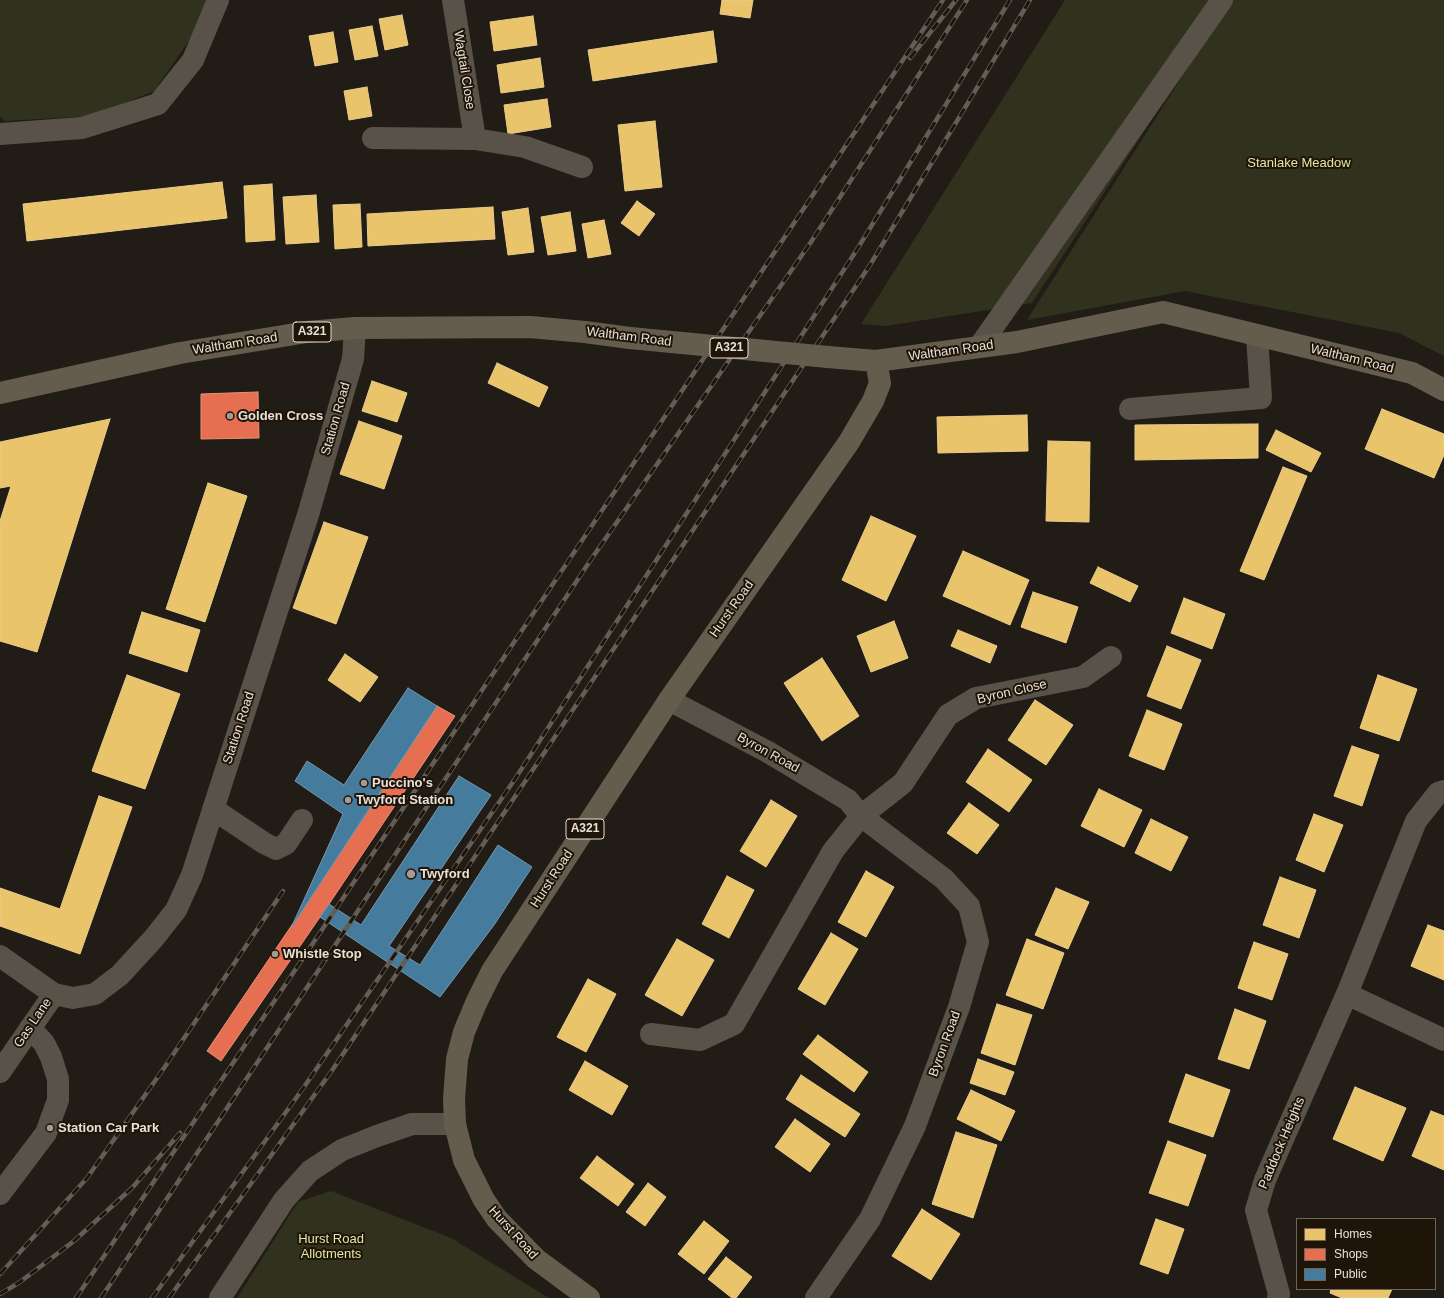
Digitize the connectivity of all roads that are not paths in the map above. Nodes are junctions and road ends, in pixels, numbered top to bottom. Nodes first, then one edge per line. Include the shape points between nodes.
1 (218, 0) edge
2 (453, 0) edge
3 (1222, 0) edge
4 (0, 134) edge
5 (373, 138) dead end
6 (475, 139) junction
7 (582, 167) dead end
8 (355, 328) junction
9 (1257, 335) junction
10 (979, 347) junction
11 (876, 361) junction
12 (1444, 390) edge
13 (0, 393) edge
14 (1130, 409) dead end
15 (1112, 657) dead end
16 (669, 700) junction
17 (1444, 791) edge
18 (213, 809) junction
19 (861, 816) junction
20 (302, 820) dead end
21 (0, 956) edge
22 (54, 994) junction
23 (1347, 994) junction
24 (30, 1028) junction
25 (651, 1034) dead end
26 (1444, 1040) edge
27 (0, 1072) edge
28 (455, 1124) junction
29 (0, 1194) edge
30 (220, 1298) edge
31 (589, 1298) edge
32 (816, 1298) edge
33 (1278, 1298) edge

1 - 4 street via 193,60 158,104 82,128
2 - 6 street, Wagtail Close
3 - 10 street
5 - 6 street
6 - 7 street via 525,147
8 - 11 main road, Waltham Road / A321, bridge via 530,327
8 - 13 main road, Waltham Road / A321 via 307,332 180,353
8 - 18 street, Station Road via 354,359 306,523
9 - 10 main road, Waltham Road via 1162,312 1017,342
9 - 12 main road, Waltham Road via 1412,373
9 - 14 street via 1261,398
10 - 11 main road, Waltham Road
11 - 16 main road, Hurst Road / A321 via 880,383 873,401 849,442
15 - 19 street, Byron Close via 1083,677 976,698 948,715 903,783
16 - 19 street, Byron Road via 768,752 848,800
16 - 28 main road, Hurst Road / A321 via 492,971 464,1032 457,1060
17 - 23 street, Paddock Heights via 1438,793 1416,821
18 - 20 street via 276,849 286,844
18 - 22 street, Station Road via 192,875 176,910 154,938 120,975 95,994 73,998
19 - 25 street via 834,851 734,1024 700,1040
19 - 32 street, Byron Road via 944,879 969,906 978,942 959,1007 915,1126 870,1219
21 - 22 street, Station Road
22 - 24 street, Gas Lane
23 - 26 street
23 - 33 street, Paddock Heights via 1265,1180 1256,1210
24 - 27 street, Gas Lane
24 - 29 street via 44,1043 51,1057 58,1079 58,1100 46,1133
28 - 30 street via 412,1124 342,1150 310,1171 284,1200
28 - 31 main road, Hurst Road / A321 via 464,1160 484,1200 497,1219 536,1259

